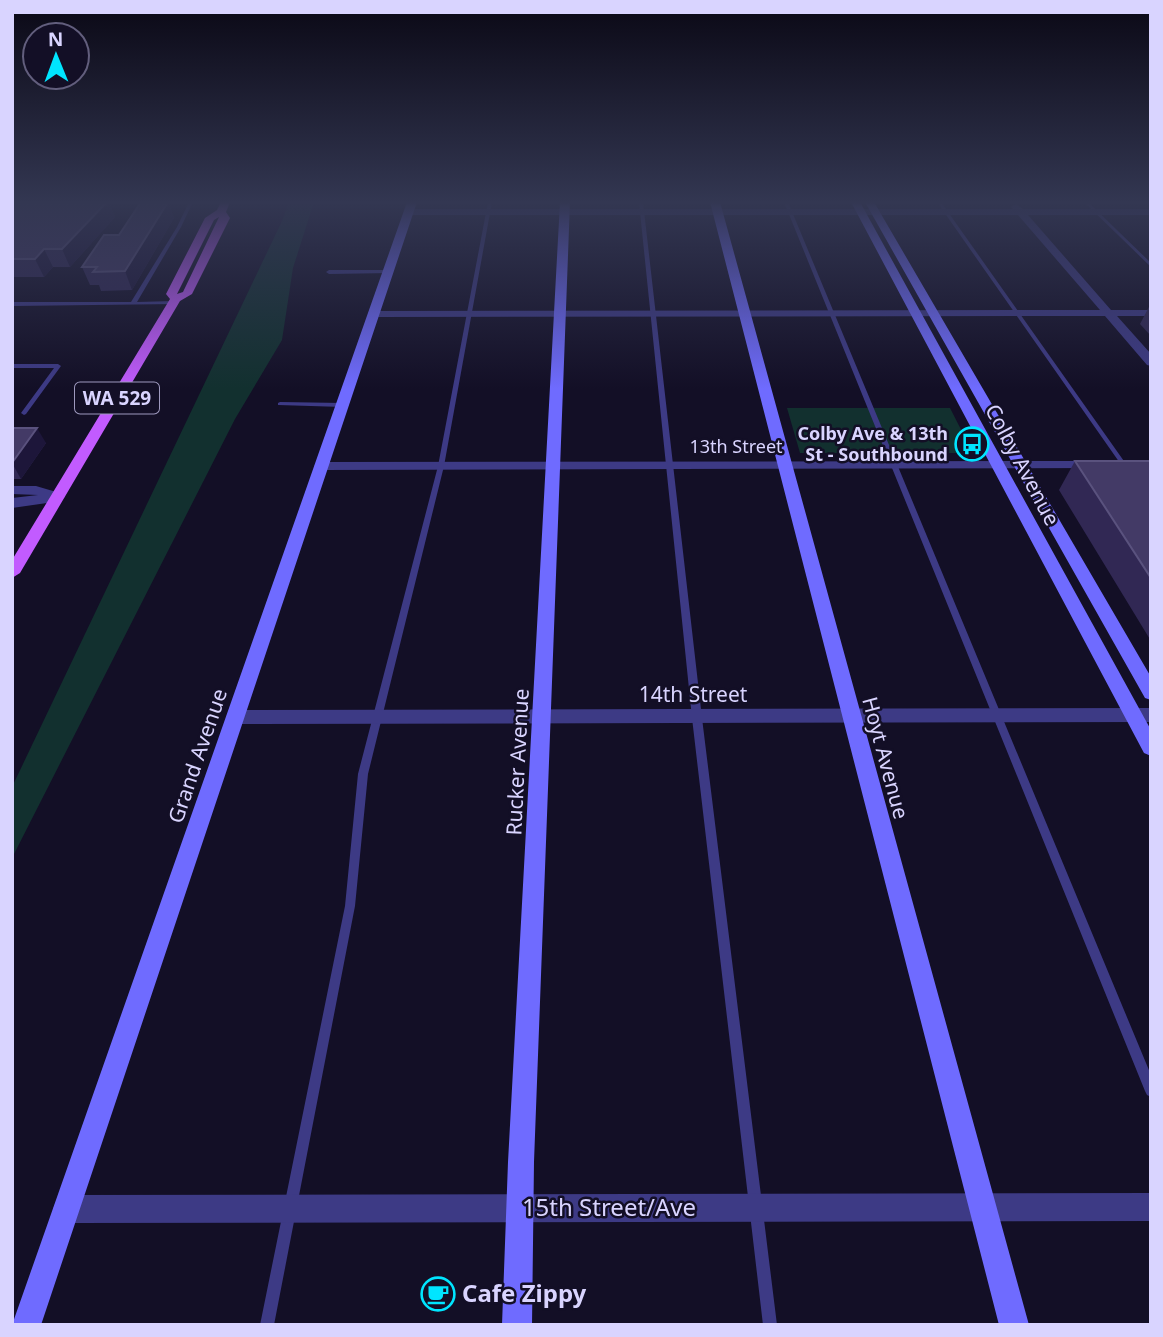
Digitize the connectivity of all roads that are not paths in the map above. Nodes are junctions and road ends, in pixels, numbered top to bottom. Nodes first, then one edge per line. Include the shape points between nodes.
1 (156, 264) edge
2 (202, 264) edge
3 (391, 264) edge
4 (479, 264) edge
5 (563, 264) edge
6 (647, 264) edge
7 (732, 264) edge
8 (813, 264) edge
9 (892, 264) edge
10 (902, 264) edge
11 (983, 264) edge
12 (1067, 264) edge
13 (329, 272) dead end
14 (389, 272) junction
15 (175, 301) junction
16 (106, 303) junction
17 (133, 303) junction
18 (12, 304) edge
19 (99, 313) dead end
20 (933, 313) junction
21 (1017, 313) junction
22 (1110, 313) junction
23 (1151, 313) edge
24 (375, 314) junction
25 (470, 314) junction
26 (562, 314) junction
27 (652, 314) junction
28 (745, 314) junction
29 (834, 314) junction
30 (916, 314) junction
31 (1151, 362) edge
32 (12, 366) edge
33 (280, 404) dead end
34 (343, 405) junction
35 (24, 413) dead end
36 (1020, 464) junction
37 (998, 465) junction
38 (1130, 465) joint
39 (321, 466) junction
40 (441, 466) junction
41 (555, 466) junction
42 (669, 466) junction
43 (784, 466) junction
44 (896, 466) junction
45 (12, 490) edge
46 (58, 497) junction
47 (12, 503) edge
48 (12, 573) edge
49 (1151, 693) edge
50 (997, 715) junction
51 (1142, 715) edge
52 (235, 717) junction
53 (376, 718) junction
54 (542, 718) junction
55 (697, 718) junction
56 (851, 718) junction
57 (1151, 748) edge
58 (1151, 1091) edge
59 (982, 1207) junction
60 (1151, 1207) edge
61 (756, 1208) junction
62 (67, 1209) junction
63 (290, 1209) junction
64 (520, 1209) junction
65 (26, 1325) edge
66 (267, 1325) edge
67 (517, 1325) edge
68 (771, 1325) edge
69 (1014, 1325) edge

1 - 17 lane
2 - 15 main road, WA 529 via 187,294
3 - 14 street, Grand Avenue
4 - 25 lane
5 - 26 street, Rucker Avenue
6 - 27 lane
7 - 28 street, Hoyt Avenue
8 - 29 lane
9 - 30 street, Colby Avenue
10 - 20 street, Colby Avenue
11 - 21 lane
12 - 22 street
13 - 14 lane
14 - 24 street, Grand Avenue
15 - 17 lane
15 - 46 main road, WA 529
16 - 17 lane
16 - 18 lane
16 - 19 lane
20 - 21 street
20 - 30 street
20 - 36 street, Colby Avenue
21 - 22 street
21 - 38 lane
22 - 23 street
22 - 31 street
24 - 25 street
24 - 34 street, Grand Avenue
25 - 26 street
25 - 40 lane
26 - 27 street
26 - 41 street, Rucker Avenue
27 - 28 street
27 - 42 lane
28 - 29 street
28 - 43 street, Hoyt Avenue
29 - 30 street
29 - 44 lane
30 - 37 street, Colby Avenue
32 - 35 lane via 58,366
33 - 34 lane
34 - 39 street, Grand Avenue
36 - 37 street, 13th Street
36 - 38 street, 13th Street
36 - 49 street, Colby Avenue
37 - 44 street, 13th Street
37 - 51 street, Colby Avenue
39 - 40 street, 13th Street
39 - 52 street, Grand Avenue
40 - 41 street, 13th Street
40 - 53 lane
41 - 42 street, 13th Street
41 - 54 street, Rucker Avenue
42 - 43 street, 13th Street
42 - 55 lane
43 - 44 street, 13th Street
43 - 56 street, Hoyt Avenue
44 - 50 lane
45 - 46 street via 36,490
46 - 47 street
46 - 48 main road, WA 529
50 - 51 street, 14th Street
50 - 56 street, 14th Street
50 - 58 lane
51 - 57 street, Colby Avenue
52 - 53 street, 14th Street
52 - 62 street, Grand Avenue
53 - 54 street, 14th Street
53 - 63 lane via 363,774 350,906
54 - 55 street, 14th Street
54 - 64 street, Rucker Avenue
55 - 56 street, 14th Street
55 - 61 lane
56 - 59 street, Hoyt Avenue
59 - 60 street, 15th Street/Ave
59 - 61 street, 15th Street/Ave
59 - 69 street, Hoyt Avenue
61 - 64 street, 15th Street/Ave
61 - 68 lane
62 - 63 street, 15th Street/Ave
62 - 65 street, Grand Avenue
63 - 64 street, 15th Street/Ave
63 - 66 lane
64 - 67 street, Rucker Avenue

